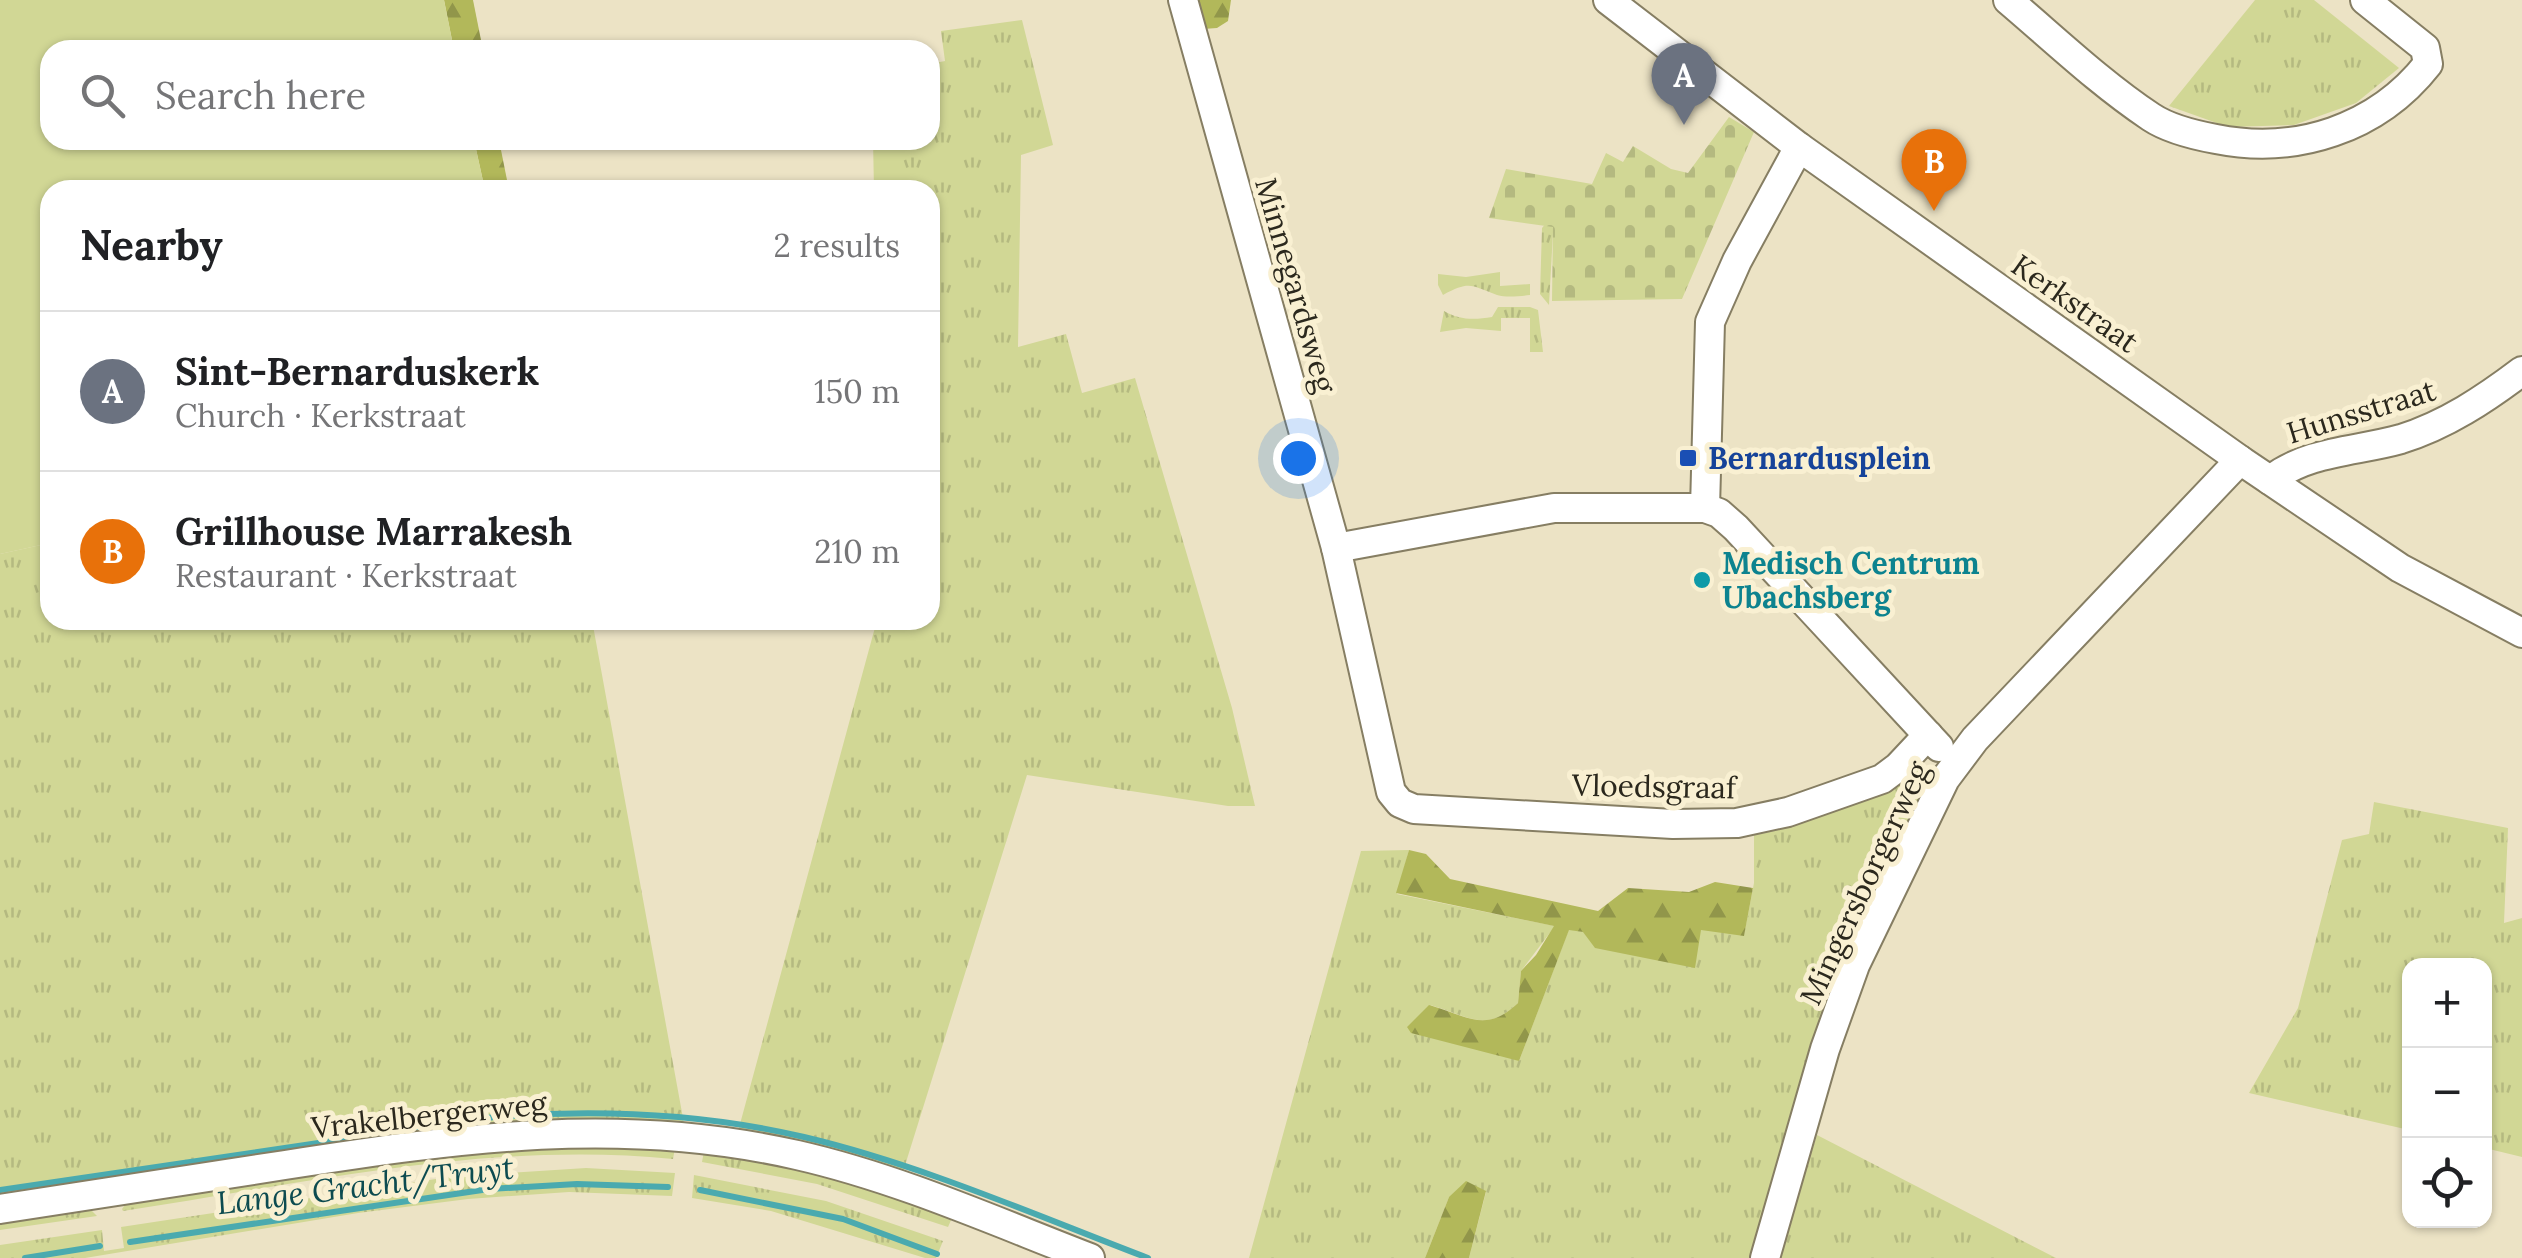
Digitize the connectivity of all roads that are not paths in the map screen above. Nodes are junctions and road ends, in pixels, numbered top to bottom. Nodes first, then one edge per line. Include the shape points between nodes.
1 (1183, 0) edge
2 (1608, 0) edge
3 (2008, 0) edge
4 (2365, 0) edge
5 (1799, 148) junction
6 (2522, 371) edge
7 (2240, 460) junction
8 (2270, 480) junction
9 (1705, 508) junction
10 (1336, 548) junction
11 (2522, 633) edge
12 (1928, 736) junction
13 (1955, 764) junction
14 (1414, 809) joint
15 (0, 1209) edge
16 (1090, 1258) edge
17 (1765, 1258) edge

1 - 10 street, Minnegardsweg
2 - 5 street, Kerkstraat
3 - 4 street via 2153,118 2194,135 2273,144 2314,140 2361,122 2428,64 2425,48
5 - 7 street, Kerkstraat
5 - 9 street via 1710,322
6 - 8 street, Hunsstraat via 2432,428 2305,458
7 - 8 street, Kerkstraat
7 - 13 street, Mingersborgerweg
8 - 11 street, Kerkstraat via 2400,568
9 - 10 street via 1554,508
9 - 12 street via 1736,528
10 - 14 street, Minnegardsweg via 1391,792
12 - 13 street
12 - 14 street, Vloedsgraaf via 1882,778 1737,823
13 - 17 street, Mingersborgerweg via 1846,987
15 - 16 street, Vrakelbergerweg via 468,1138 649,1134 831,1164

